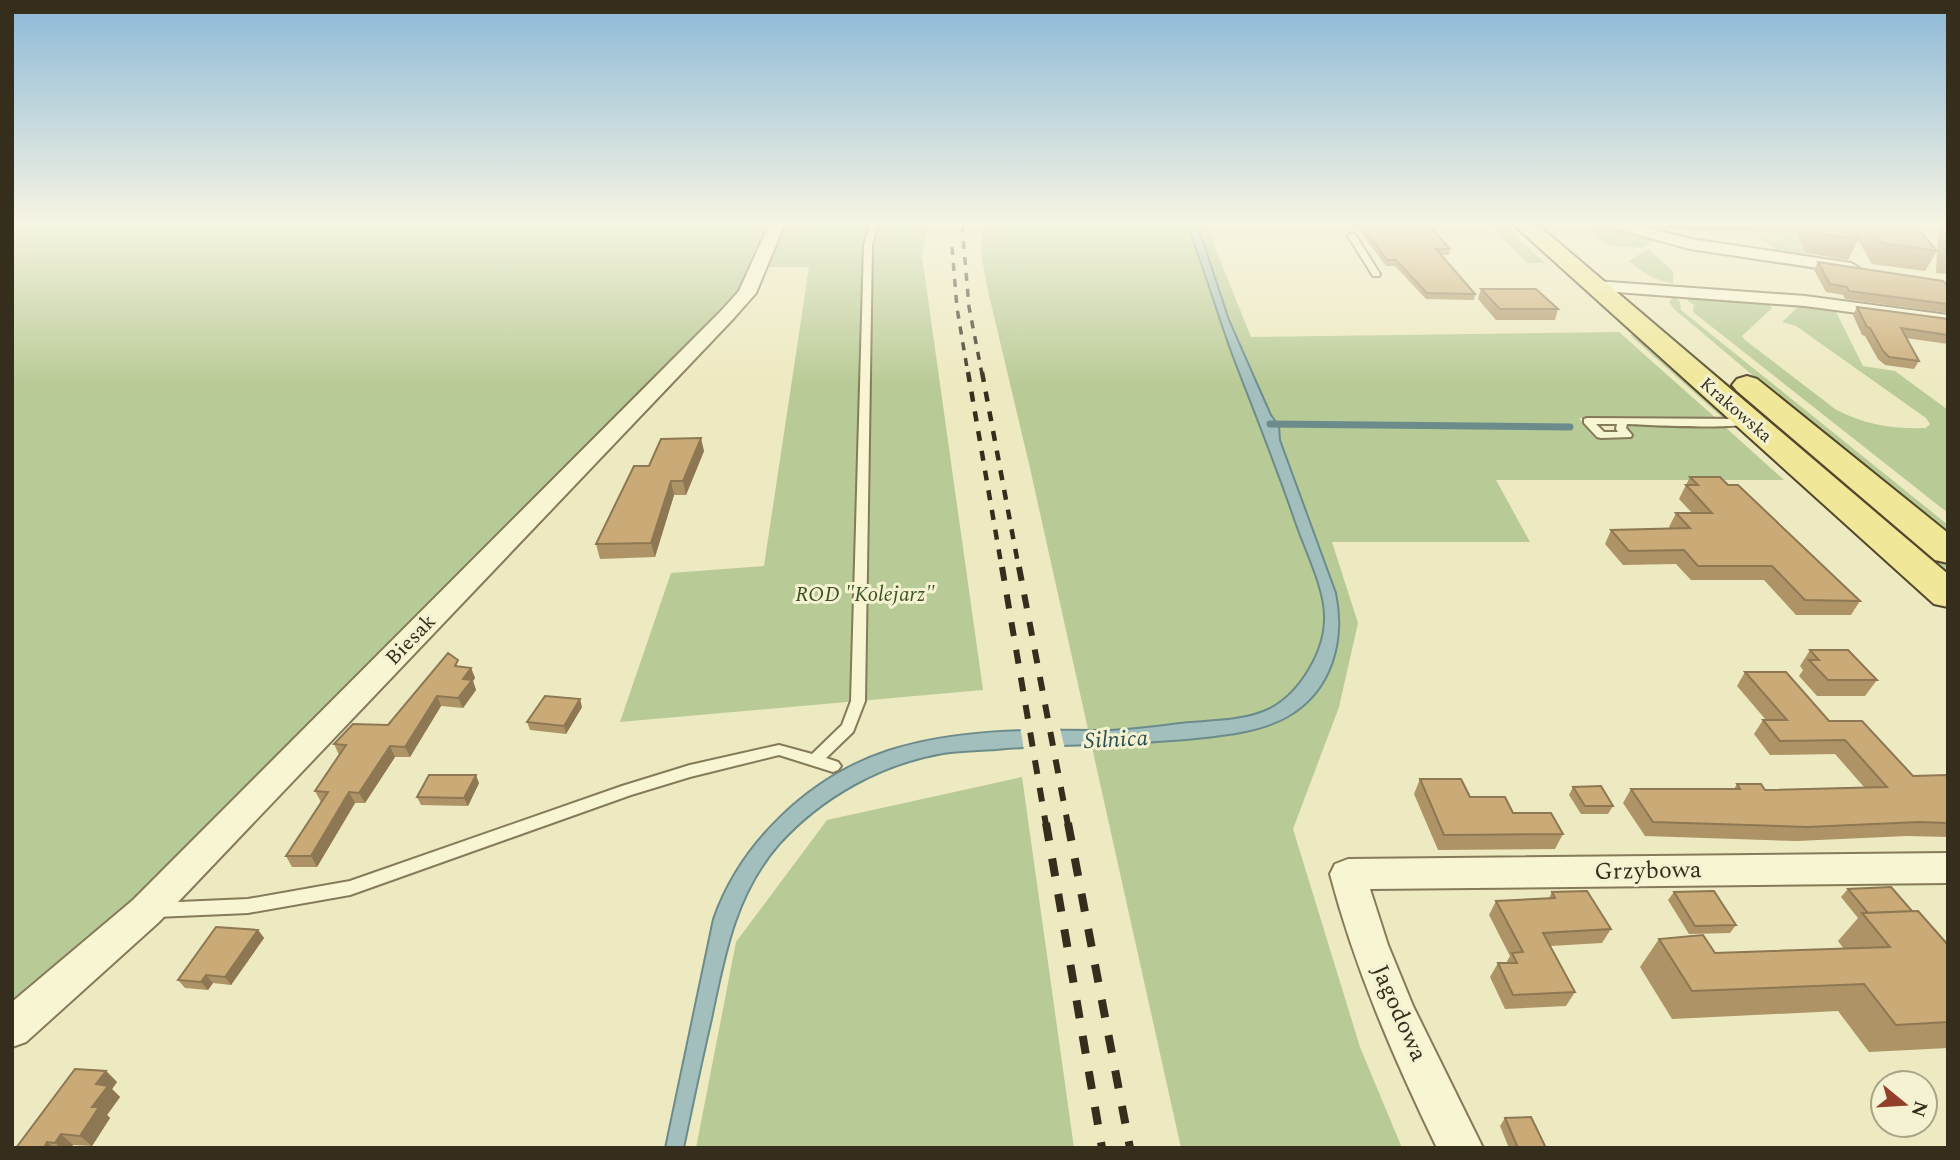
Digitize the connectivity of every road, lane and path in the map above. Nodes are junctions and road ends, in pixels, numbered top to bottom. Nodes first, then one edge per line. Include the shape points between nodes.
1 (753, 279) edge
2 (867, 279) edge
3 (1587, 279) edge
4 (1620, 279) edge
5 (1595, 286) junction
6 (1631, 288) junction
7 (1948, 320) edge
8 (1623, 421) dead end
9 (1750, 422) junction
10 (1948, 552) edge
11 (1948, 595) edge
12 (815, 760) junction
13 (832, 766) dead end
14 (1948, 868) edge
15 (1348, 874) joint
16 (146, 911) junction
17 (12, 1028) edge
18 (1461, 1148) edge

1 - 16 street, Biesak via 727,315
2 - 12 lane via 858,701 848,728
3 - 5 main road, Krakowska
4 - 6 main road, Krakowska
5 - 6 street
5 - 9 main road, Krakowska
6 - 7 street via 1795,300
6 - 10 main road, Krakowska
8 - 9 lane
9 - 11 main road, Krakowska
12 - 13 lane
12 - 16 lane via 779,750 690,771 538,819 350,888 248,906
14 - 15 street, Grzybowa
15 - 18 street, Jagodowa via 1382,977
16 - 17 street, Biesak

